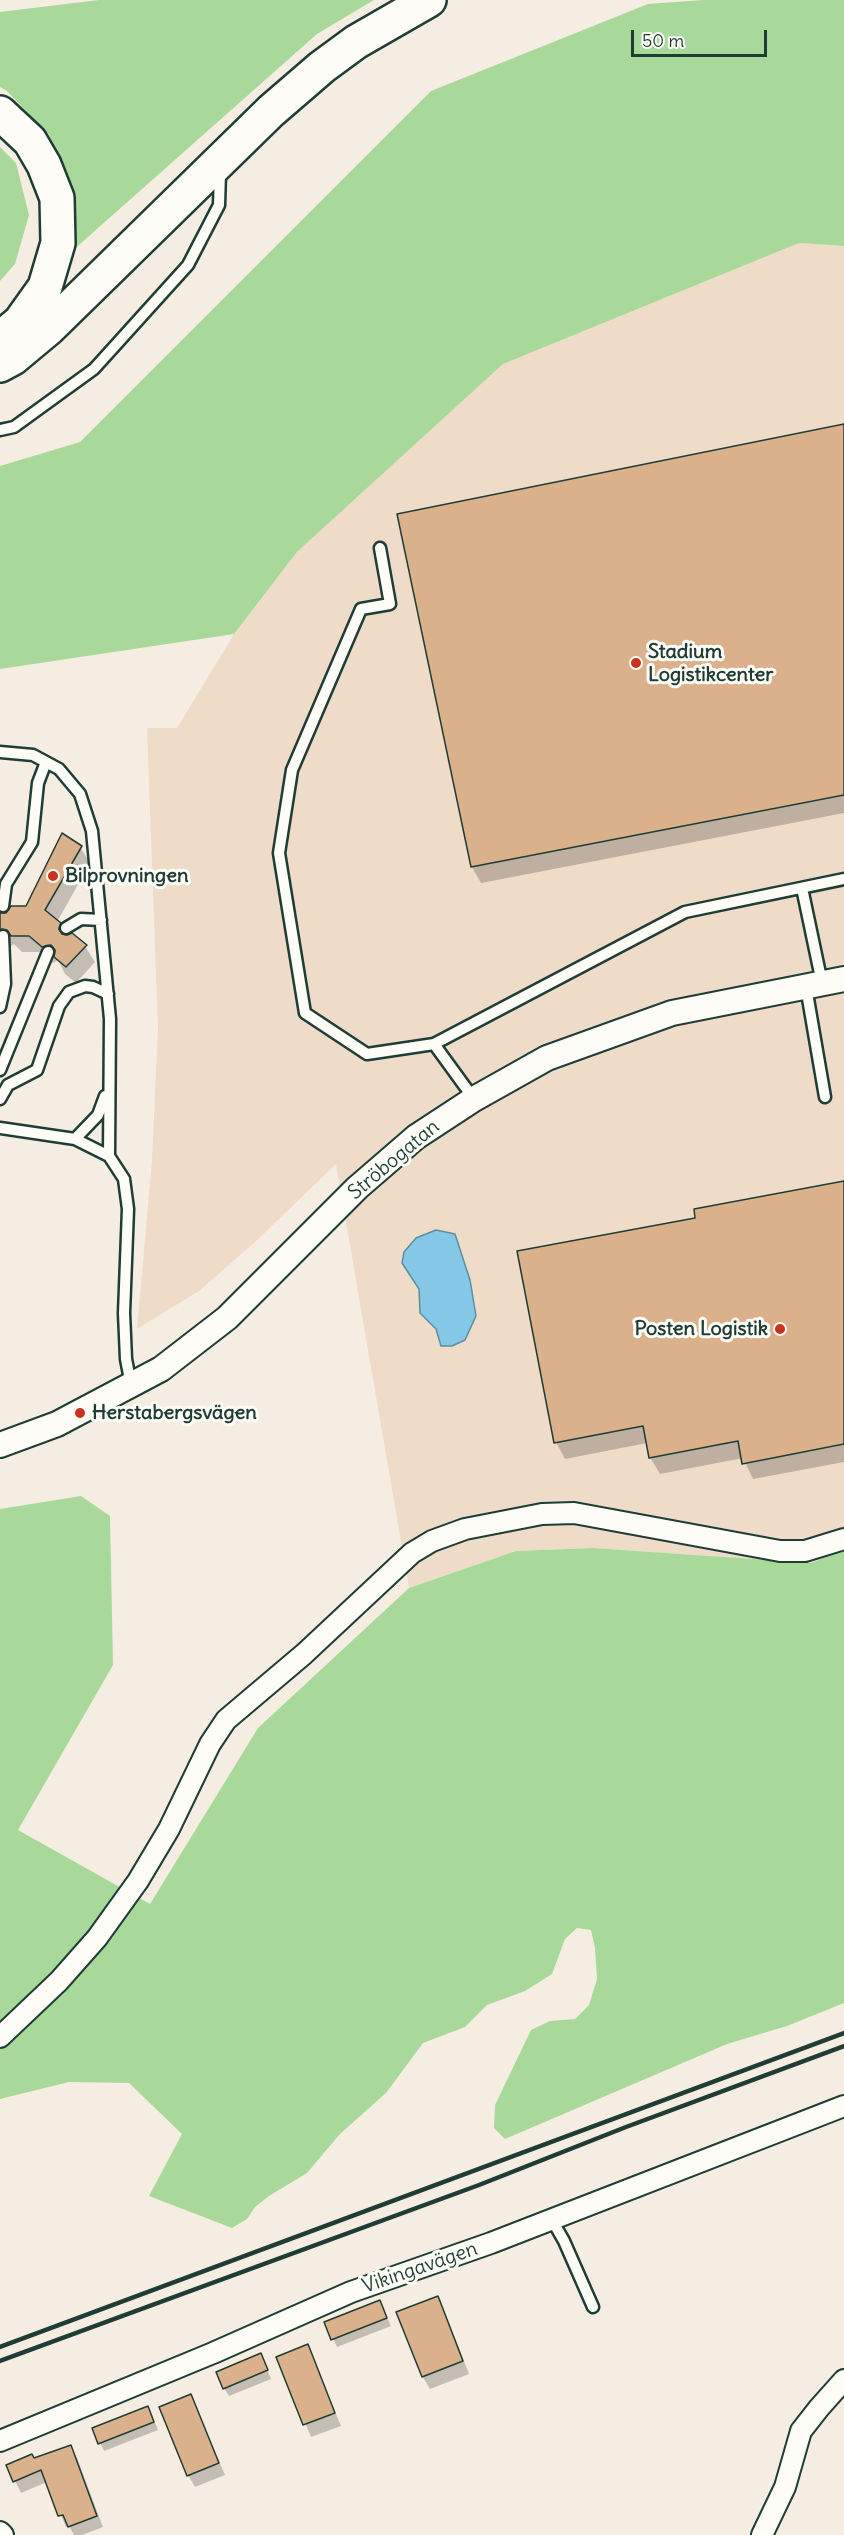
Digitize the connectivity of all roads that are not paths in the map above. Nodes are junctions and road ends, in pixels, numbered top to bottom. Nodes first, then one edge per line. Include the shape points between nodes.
1 (429, 0) edge
2 (0, 113) edge
3 (220, 162) junction
4 (0, 339) edge
5 (0, 365) edge
6 (0, 430) edge
7 (380, 548) dead end
8 (0, 752) edge
9 (46, 762) junction
10 (844, 879) edge
11 (802, 888) junction
12 (3, 906) dead end
13 (101, 920) junction
14 (66, 928) dead end
15 (3, 936) dead end
16 (48, 952) dead end
17 (824, 983) edge
18 (108, 994) junction
19 (0, 1007) edge
20 (434, 1044) junction
21 (0, 1070) edge
22 (108, 1088) junction
23 (825, 1097) dead end
24 (0, 1099) edge
25 (474, 1099) junction
26 (0, 1117) edge
27 (2, 1128) edge
28 (75, 1139) junction
29 (109, 1156) junction
30 (131, 1385) junction
31 (0, 1445) edge
32 (844, 1539) edge
33 (0, 2037) edge
34 (844, 2106) edge
35 (552, 2220) junction
36 (593, 2307) dead end
37 (844, 2380) edge
38 (0, 2441) edge
39 (0, 2532) edge
40 (3, 2535) edge
41 (762, 2535) edge

1 - 3 highway via 356,42 322,67
2 - 4 highway via 30,141 44,165 57,198 58,243 45,286 20,322
3 - 5 highway via 49,328
3 - 6 lane via 219,205 188,265 93,369 14,427
7 - 20 lane via 390,604 361,609 292,770 279,854 305,1014 367,1054
8 - 9 lane via 33,755
9 - 12 lane via 38,783 32,843 6,884
9 - 13 lane via 59,769 80,794 92,831
10 - 11 lane
11 - 17 lane
11 - 20 lane via 685,912
13 - 14 lane via 81,919
13 - 18 lane
15 - 19 lane via 5,984
16 - 21 lane
17 - 23 lane
17 - 25 street, Ströbogatan via 672,1013 547,1059
18 - 22 lane
18 - 24 lane via 85,986 69,992 59,1006 37,1070 8,1085
20 - 25 lane
22 - 28 lane via 98,1115
22 - 29 lane
25 - 30 street, Ströbogatan via 416,1137 357,1188 227,1318 161,1369
26 - 27 lane
27 - 28 lane
28 - 29 lane
29 - 30 lane via 124,1179 128,1209 124,1313
30 - 31 street, Ströbogatan via 57,1425
32 - 33 street via 806,1551 780,1551 574,1513 542,1514 465,1529 422,1547 396,1565 304,1654 226,1720 138,1881 59,1981
34 - 35 street, Vikingavägen
35 - 36 lane
35 - 38 street, Vikingavägen via 351,2292
37 - 41 street via 801,2431 785,2487
39 - 40 street

